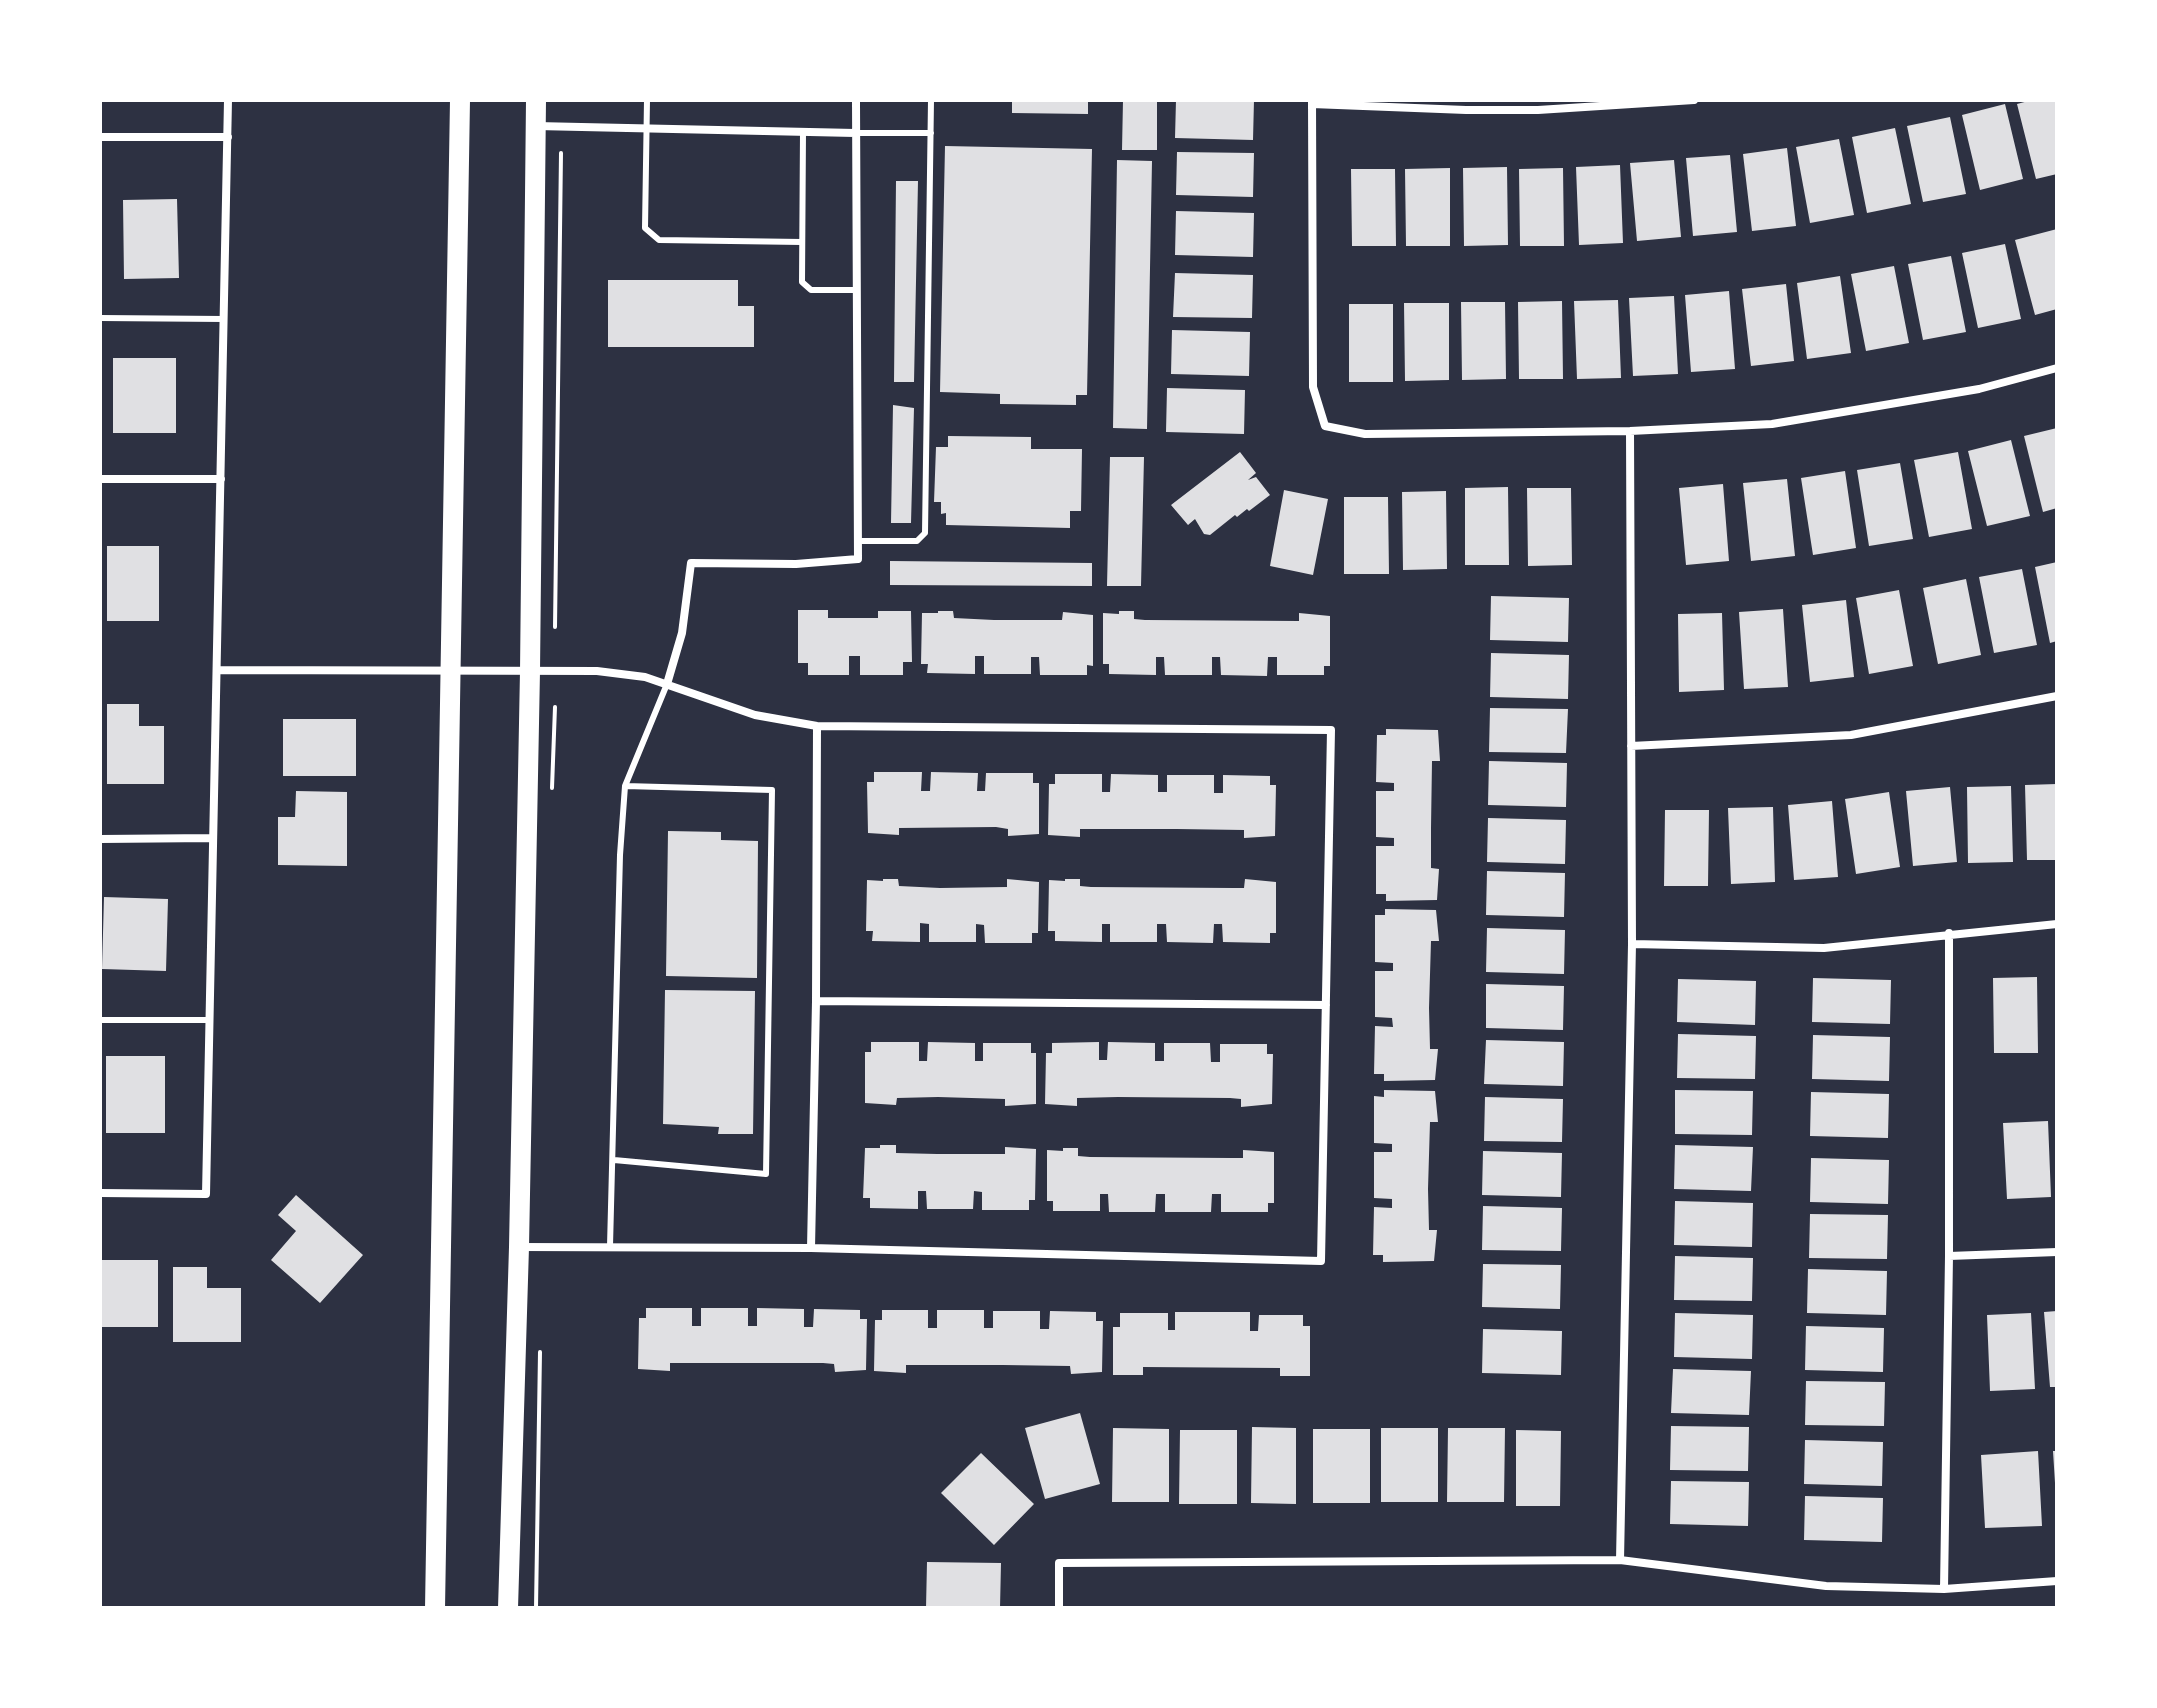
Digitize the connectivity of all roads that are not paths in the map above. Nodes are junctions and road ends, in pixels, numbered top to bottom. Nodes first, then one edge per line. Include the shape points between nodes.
1 (228, 100) edge
2 (460, 100) edge
3 (536, 100) edge
4 (647, 100) edge
5 (856, 100) edge
6 (931, 100) edge
7 (1694, 100) edge
8 (1312, 102) edge
9 (535, 126) junction
10 (647, 128) junction
11 (803, 132) junction
12 (855, 133) junction
13 (931, 133) junction
14 (100, 137) edge
15 (228, 137) junction
16 (802, 242) junction
17 (856, 290) junction
18 (100, 318) edge
19 (224, 319) junction
20 (2057, 368) edge
21 (1630, 431) junction
22 (100, 479) edge
23 (221, 479) junction
24 (857, 541) junction
25 (217, 670) junction
26 (451, 671) junction
27 (530, 671) junction
28 (667, 684) junction
29 (2057, 696) edge
30 (817, 726) junction
31 (1631, 746) junction
32 (625, 786) junction
33 (213, 838) junction
34 (100, 839) edge
35 (2057, 924) edge
36 (1949, 933) junction
37 (1632, 944) junction
38 (816, 1001) junction
39 (1326, 1005) junction
40 (100, 1020) edge
41 (210, 1020) junction
42 (614, 1160) junction
43 (100, 1193) edge
44 (610, 1246) junction
45 (519, 1247) junction
46 (811, 1248) junction
47 (2057, 1252) edge
48 (1949, 1256) junction
49 (1620, 1560) junction
50 (2057, 1581) edge
51 (1944, 1589) junction
52 (435, 1608) edge
53 (508, 1608) edge
54 (1059, 1608) edge

1 - 15 street
2 - 26 main road
3 - 9 main road
4 - 10 lane
5 - 12 street
6 - 13 lane
7 - 8 street via 1524,110
8 - 21 street via 1313,387 1325,426 1365,434
9 - 10 street
9 - 27 main road
10 - 11 street
10 - 16 lane via 645,228 659,240
11 - 12 street
11 - 16 lane
12 - 13 lane
12 - 17 street
13 - 24 lane via 925,533 917,541
14 - 15 street
15 - 19 street
16 - 17 lane via 802,282 811,290
17 - 24 street
18 - 19 lane
19 - 23 street
20 - 21 street via 1979,389 1772,424
21 - 31 street
22 - 23 street
23 - 25 street
24 - 28 street via 858,559 691,563 682,633
25 - 26 street
25 - 33 street
26 - 27 street
26 - 52 main road
27 - 28 street via 597,671
27 - 45 main road
28 - 30 street via 755,715
28 - 32 lane
29 - 31 street via 1851,735
30 - 38 street
30 - 39 street via 1331,730
31 - 37 street
32 - 42 lane
32 - 42 lane via 772,790 766,1174
33 - 34 street
33 - 41 street
35 - 36 street
36 - 37 street via 1824,948
36 - 48 street
37 - 49 street
38 - 39 street
38 - 46 street
39 - 46 street via 1321,1261
40 - 41 lane
41 - 43 street via 206,1194
42 - 44 lane
44 - 45 street
44 - 46 street
45 - 53 main road
47 - 48 street
48 - 51 street
49 - 51 street via 1826,1586
49 - 54 street via 1059,1563
50 - 51 street

